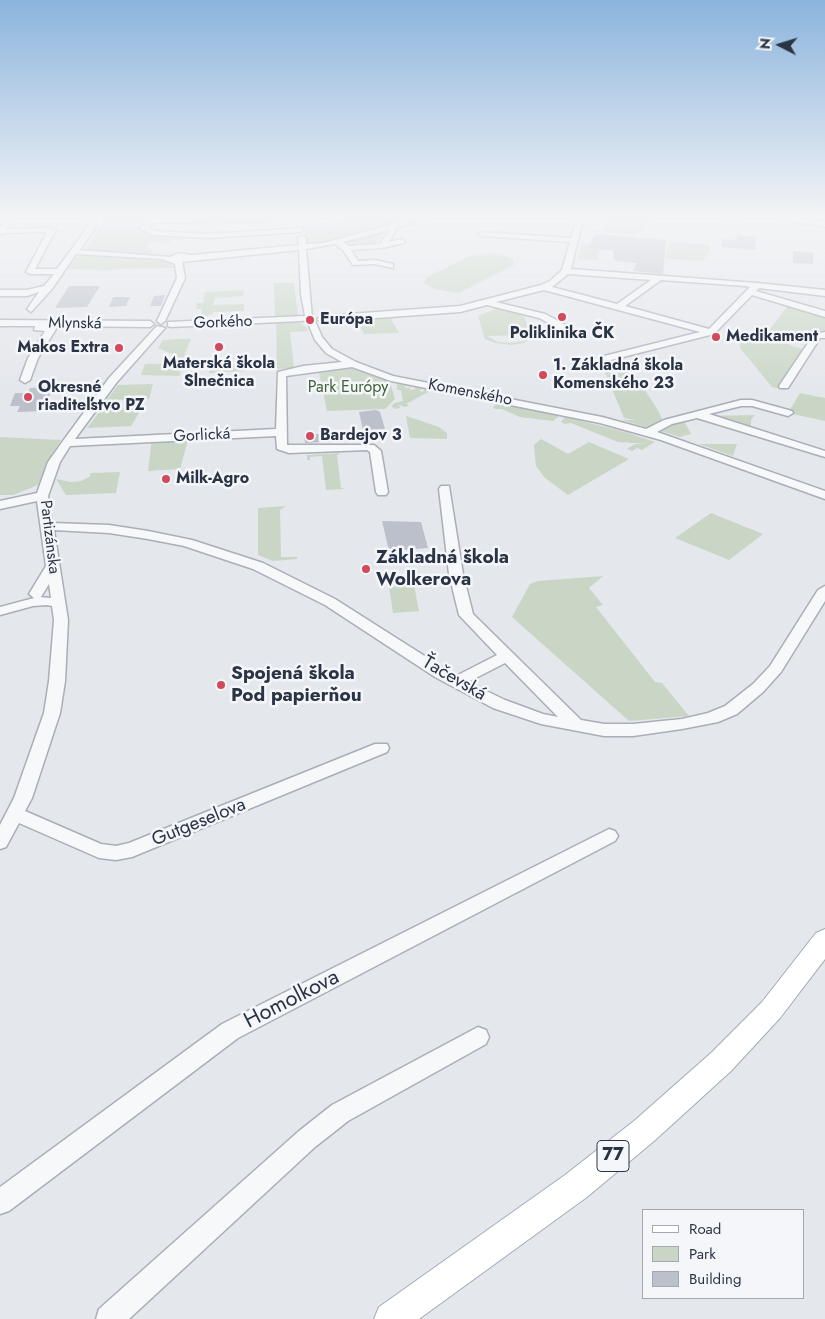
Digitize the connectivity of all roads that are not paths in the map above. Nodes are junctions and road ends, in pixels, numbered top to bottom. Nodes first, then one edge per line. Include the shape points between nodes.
1 (56, 277) edge
2 (181, 277) edge
3 (304, 277) edge
4 (561, 277) edge
5 (640, 277) edge
6 (659, 278) junction
7 (49, 287) junction
8 (544, 287) junction
9 (755, 288) junction
10 (0, 293) edge
11 (27, 293) junction
12 (825, 293) edge
13 (38, 300) junction
14 (489, 303) junction
15 (618, 307) junction
16 (32, 309) dead end
17 (825, 314) edge
18 (309, 320) junction
19 (0, 323) edge
20 (39, 323) junction
21 (161, 324) junction
22 (711, 332) junction
23 (576, 334) dead end
24 (825, 335) edge
25 (637, 351) junction
26 (607, 358) dead end
27 (646, 361) dead end
28 (353, 364) junction
29 (25, 380) dead end
30 (784, 386) dead end
31 (788, 413) dead end
32 (697, 414) junction
33 (281, 432) junction
34 (646, 433) junction
35 (68, 443) junction
36 (823, 454) dead end
37 (445, 489) dead end
38 (382, 492) dead end
39 (825, 494) edge
40 (42, 496) junction
41 (0, 505) edge
42 (46, 527) junction
43 (53, 566) junction
44 (825, 590) edge
45 (36, 594) junction
46 (58, 598) junction
47 (18, 604) junction
48 (0, 611) edge
49 (505, 657) junction
50 (456, 682) junction
51 (577, 726) junction
52 (381, 748) dead end
53 (15, 814) junction
54 (609, 836) dead end
55 (0, 842) edge
56 (817, 952) edge
57 (478, 1037) dead end
58 (0, 1202) edge
59 (108, 1319) edge
60 (391, 1319) edge

1 - 7 street
2 - 21 street, Partizánska
3 - 18 street, Komenského
4 - 8 street
5 - 6 street
6 - 9 street
6 - 15 street
7 - 11 street
7 - 13 street
8 - 14 street, Gorkého
8 - 15 street
9 - 12 street
9 - 17 street
9 - 22 street
10 - 11 street
11 - 13 street
13 - 16 street
14 - 18 street, Gorkého via 444,310
14 - 23 street via 542,316
15 - 22 street
18 - 21 street, Gorkého
18 - 28 street, Komenského via 322,344
19 - 20 street, Mlynská
20 - 21 street, Mlynská
20 - 29 street via 36,328 51,329 33,358
21 - 35 street, Partizánska via 113,380
22 - 25 street
24 - 30 street via 816,336
25 - 26 street
25 - 27 street
28 - 33 street via 290,371 280,376
28 - 34 street, Komenského via 391,378 574,413
31 - 32 street via 741,403
32 - 34 street via 668,422
32 - 36 street
33 - 35 street, Gorlická
33 - 38 street via 281,447 289,450 372,448
34 - 39 street, Komenského
35 - 40 street, Partizánska via 54,462
37 - 49 street via 456,574 466,616
40 - 41 street
40 - 42 street, Partizánska
42 - 43 street, Partizánska
42 - 50 street, Ťačevská via 108,529 148,535 187,543 258,566 330,602
43 - 45 street
43 - 46 street, Partizánska
44 - 51 street, Ťačevská via 776,668 753,693 731,710 698,721 633,730
45 - 46 street
45 - 47 street
46 - 47 street
46 - 53 street, Partizánska via 60,655 52,712
47 - 48 street
49 - 50 street
49 - 51 street
50 - 51 street, Ťačevská via 499,704 542,719
52 - 53 street, Gutgeselova via 132,850 116,853 99,851
53 - 55 street, Partizánska
54 - 58 street, Homolkova via 230,1031
56 - 60 main road, 77 via 771,1010 721,1062 644,1131 576,1186
57 - 59 street via 340,1113

